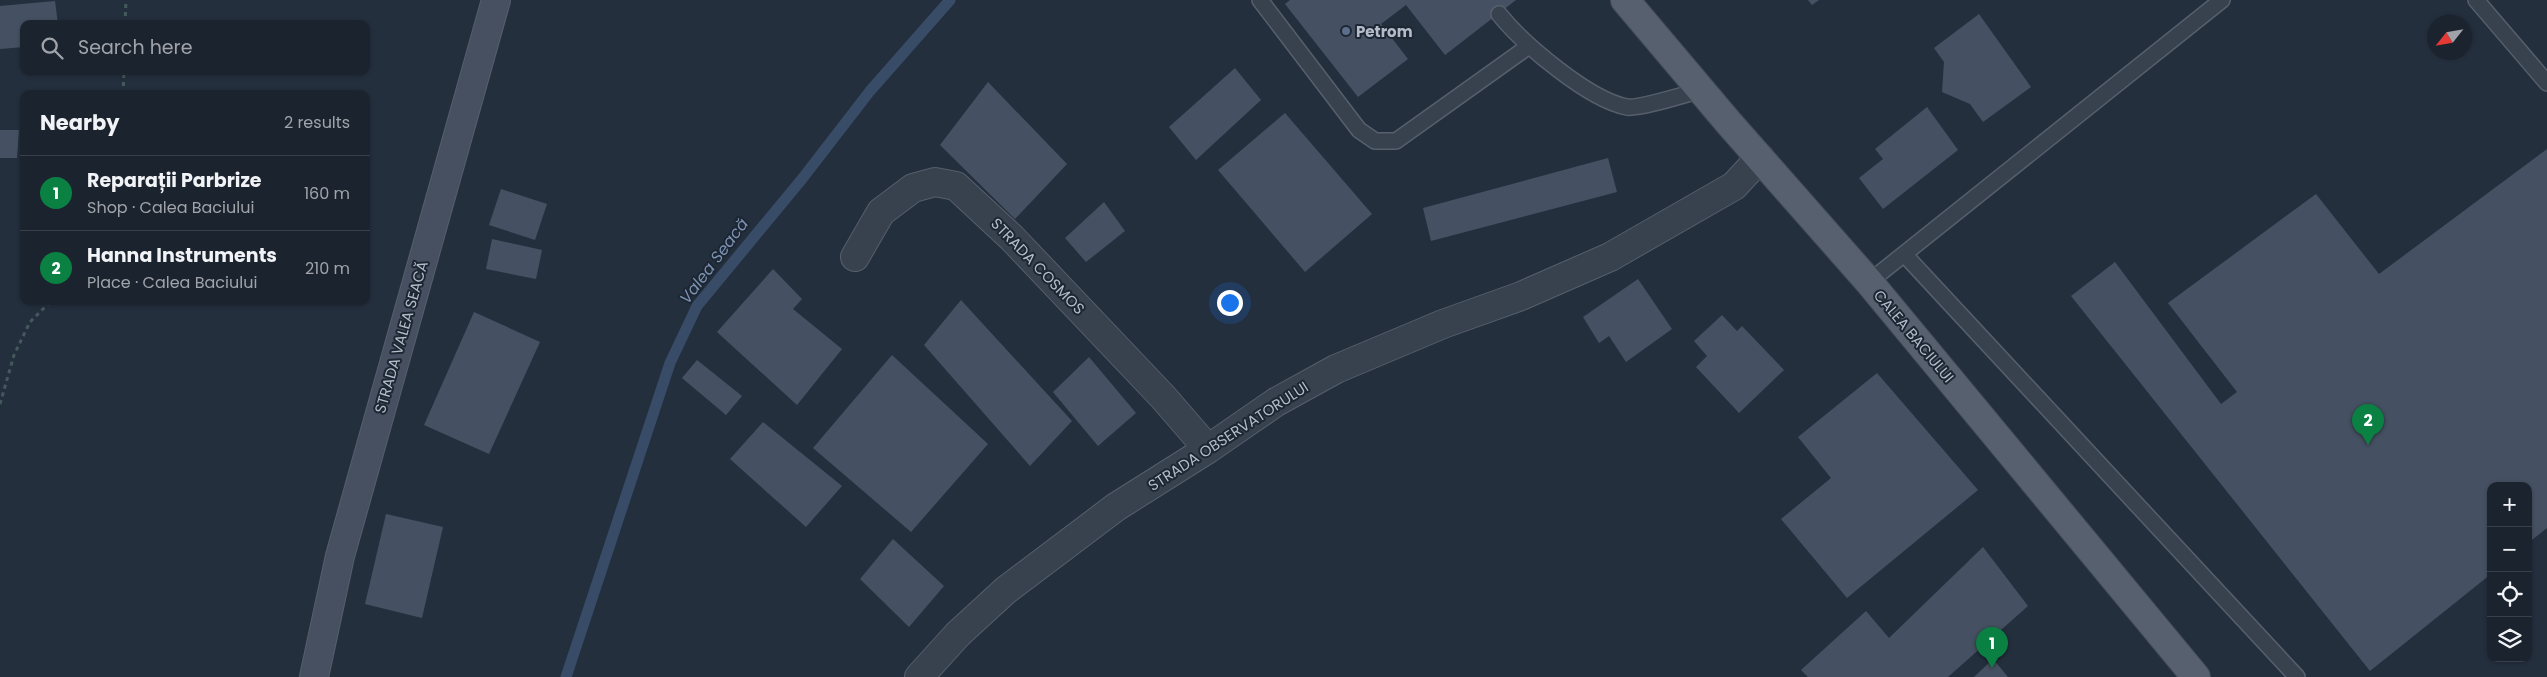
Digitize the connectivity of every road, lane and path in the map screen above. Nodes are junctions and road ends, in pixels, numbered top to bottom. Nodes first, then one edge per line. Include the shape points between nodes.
1 (126, 0) edge
2 (496, 0) edge
3 (1260, 0) edge
4 (1625, 0) edge
5 (2222, 0) edge
6 (2476, 0) edge
7 (1499, 14) dead end
8 (125, 20) edge
9 (1529, 46) junction
10 (124, 75) edge
11 (2547, 83) edge
12 (123, 90) edge
13 (1701, 90) junction
14 (1760, 158) junction
15 (1904, 254) junction
16 (855, 257) dead end
17 (1869, 282) junction
18 (47, 305) edge
19 (0, 404) edge
20 (1208, 449) junction
21 (314, 677) edge
22 (918, 677) edge
23 (2196, 677) edge
24 (2297, 677) edge

1 - 8 path
2 - 21 main road, STRADA VALEA SEACĂ via 340,556
3 - 9 lane via 1359,130 1375,141 1396,141
4 - 13 main road, CALEA BACIULUI
5 - 15 lane
6 - 11 lane
7 - 9 lane
9 - 13 lane via 1604,99 1629,107
10 - 12 path
13 - 14 main road, CALEA BACIULUI
14 - 17 main road, CALEA BACIULUI
14 - 20 street, STRADA OBSERVATORULUI via 1734,186 1610,258 1336,369 1276,402
15 - 17 lane
15 - 24 lane
16 - 20 street, STRADA COSMOS via 881,212 913,188 935,182 956,186 1012,238
17 - 23 main road, CALEA BACIULUI
18 - 19 path via 30,322 14,355
20 - 22 street, STRADA OBSERVATORULUI via 1116,507 1006,590

